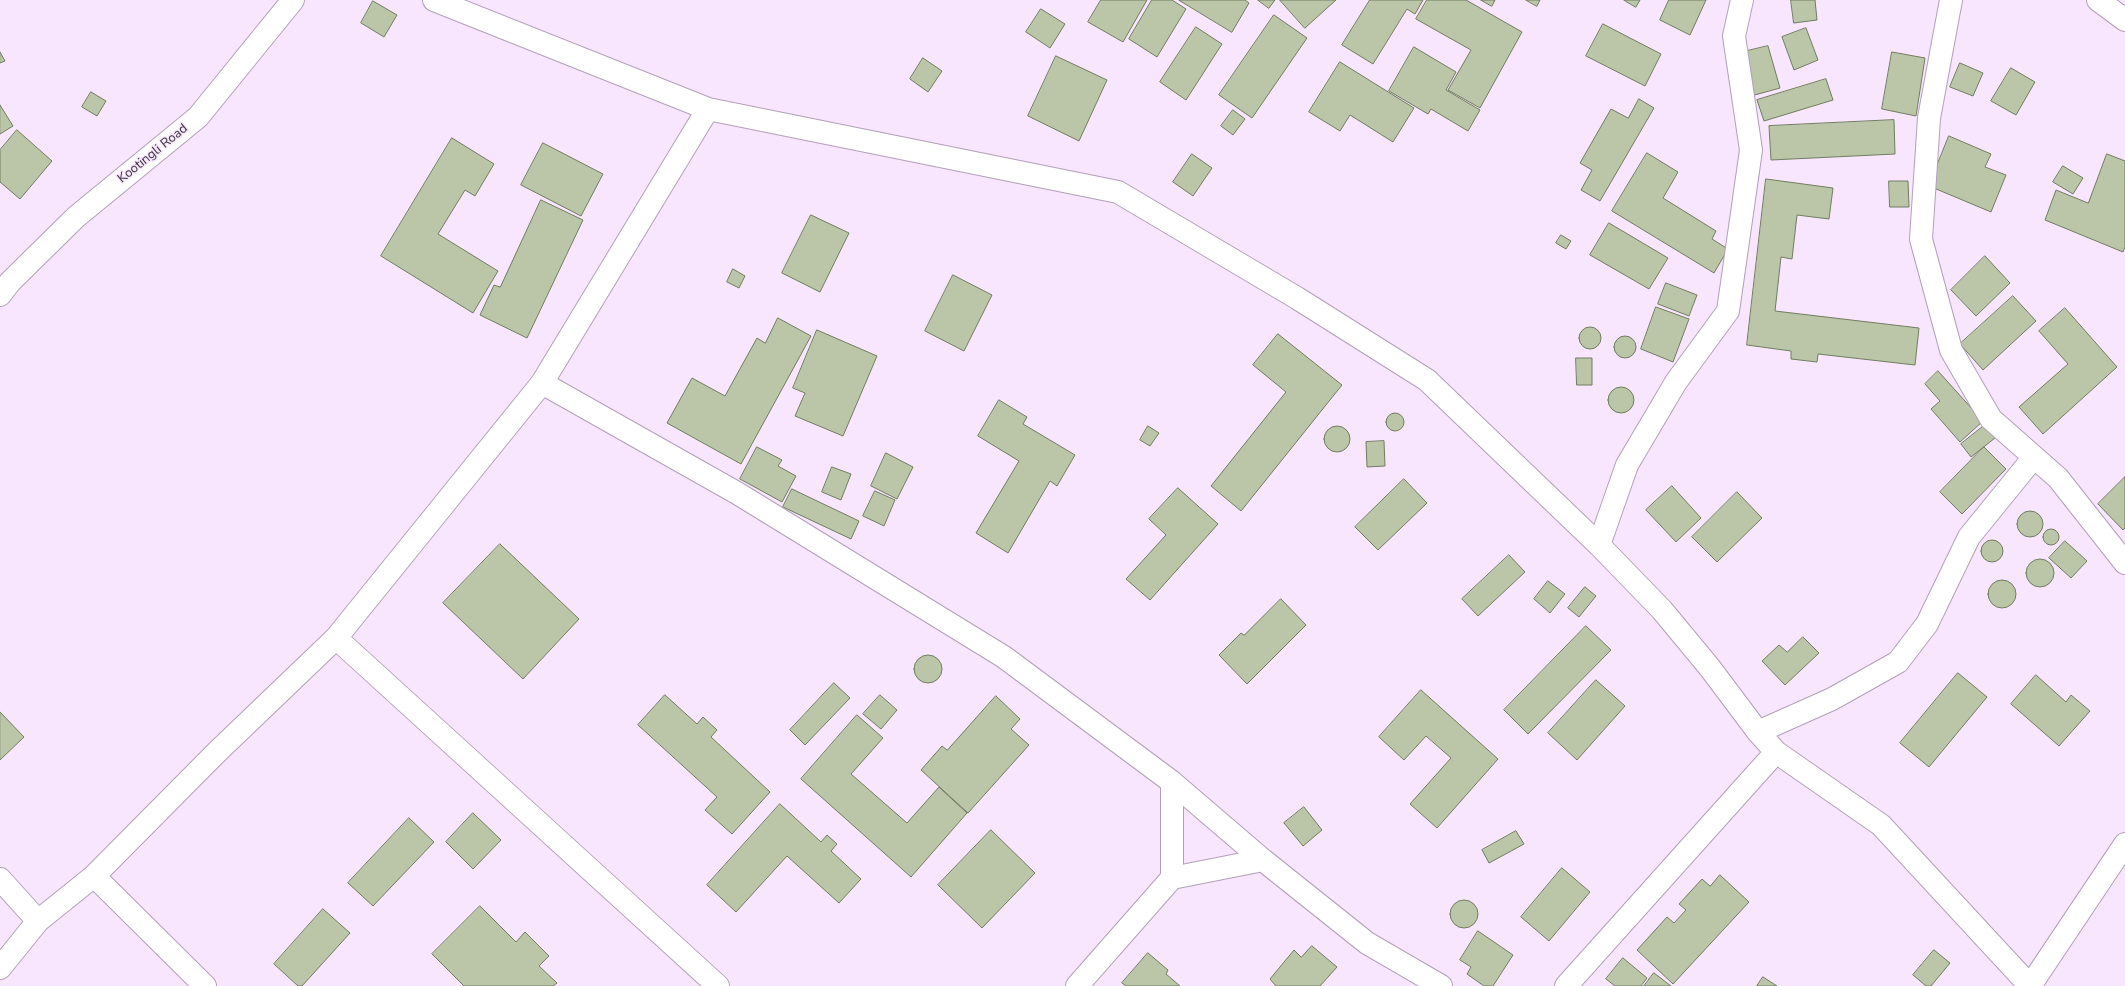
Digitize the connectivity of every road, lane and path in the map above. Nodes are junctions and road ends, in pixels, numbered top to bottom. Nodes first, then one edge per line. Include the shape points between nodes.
1 (293, 0) edge
2 (434, 0) edge
3 (1742, 0) edge
4 (1951, 0) edge
5 (2098, 0) edge
6 (2125, 20) edge
7 (708, 109) junction
8 (3, 281) edge
9 (542, 383) junction
10 (2034, 457) junction
11 (1599, 545) junction
12 (2125, 563) edge
13 (336, 638) junction
14 (1758, 732) junction
15 (1776, 752) junction
16 (1172, 782) junction
17 (2125, 844) edge
18 (1263, 860) junction
19 (94, 876) junction
20 (1172, 878) junction
21 (0, 879) edge
22 (38, 921) junction
23 (0, 968) edge
24 (205, 986) edge
25 (718, 986) edge
26 (1077, 986) edge
27 (1441, 986) edge
28 (1566, 986) edge
29 (2030, 986) edge

1 - 8 street, Kootingli Road via 198,117
2 - 7 street
3 - 11 street via 1734,36 1751,150 1728,311 1676,382 1628,465
4 - 10 street via 1929,118 1922,239 1951,350 1992,419
5 - 6 street
7 - 9 street
7 - 11 street via 1118,192 1297,298 1427,380
9 - 13 street
9 - 16 street via 737,493 1004,657
10 - 12 street via 2058,478
10 - 14 street via 1969,537 1927,624 1898,662 1832,699
11 - 14 street via 1662,610
13 - 19 street via 217,752
13 - 25 street
14 - 15 street
15 - 28 street
15 - 29 street via 1881,825
16 - 18 street
16 - 20 street
17 - 29 street
18 - 20 street
18 - 27 street via 1367,943
19 - 22 street
19 - 24 street
20 - 26 street
21 - 22 street
22 - 23 street

